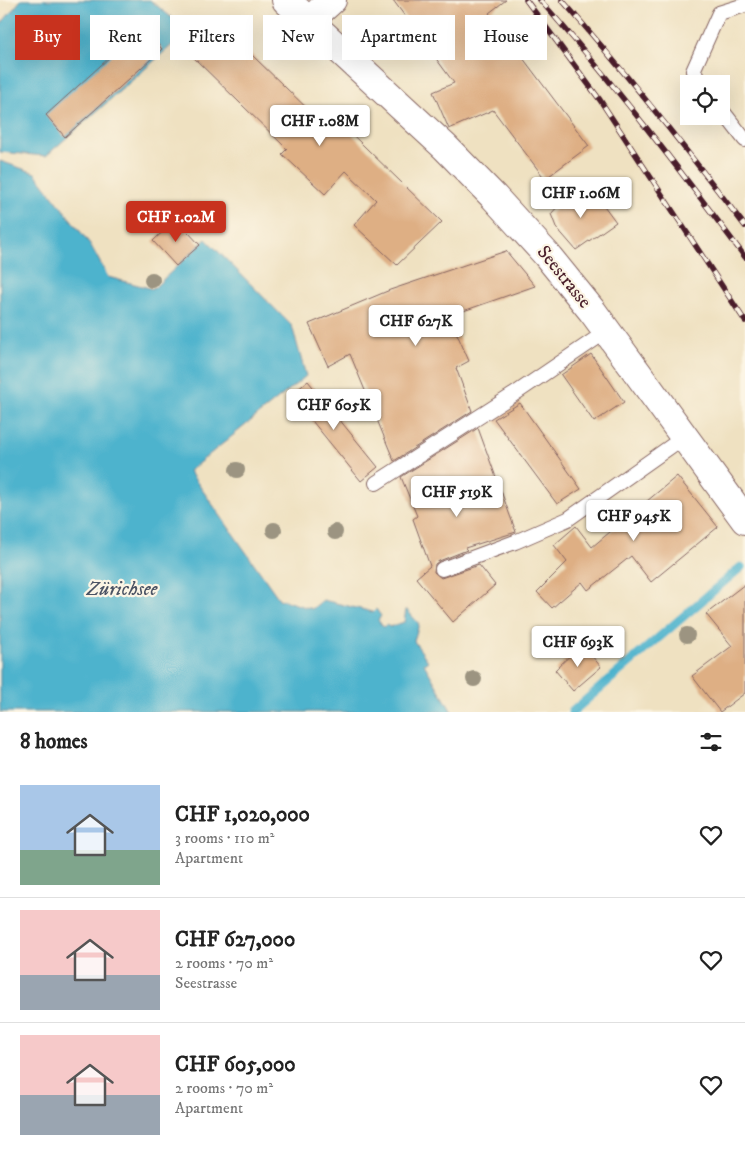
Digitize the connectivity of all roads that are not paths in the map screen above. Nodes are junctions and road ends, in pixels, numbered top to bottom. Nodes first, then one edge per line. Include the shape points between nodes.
1 (286, 0) edge
2 (332, 0) edge
3 (745, 5) edge
4 (304, 15) edge
5 (316, 15) edge
6 (332, 41) edge
7 (696, 75) edge
8 (730, 121) edge
9 (745, 140) edge
10 (607, 332) junction
11 (684, 437) junction
12 (376, 483) dead end
13 (745, 520) edge
14 (442, 568) dead end

1 - 4 main road, Seestrasse
2 - 5 main road
3 - 7 lane via 719,13 693,71
6 - 10 main road, Seestrasse via 482,184 546,254
8 - 9 lane
10 - 11 main road, Seestrasse
10 - 12 lane
11 - 13 main road, Seestrasse
11 - 14 lane via 568,519

